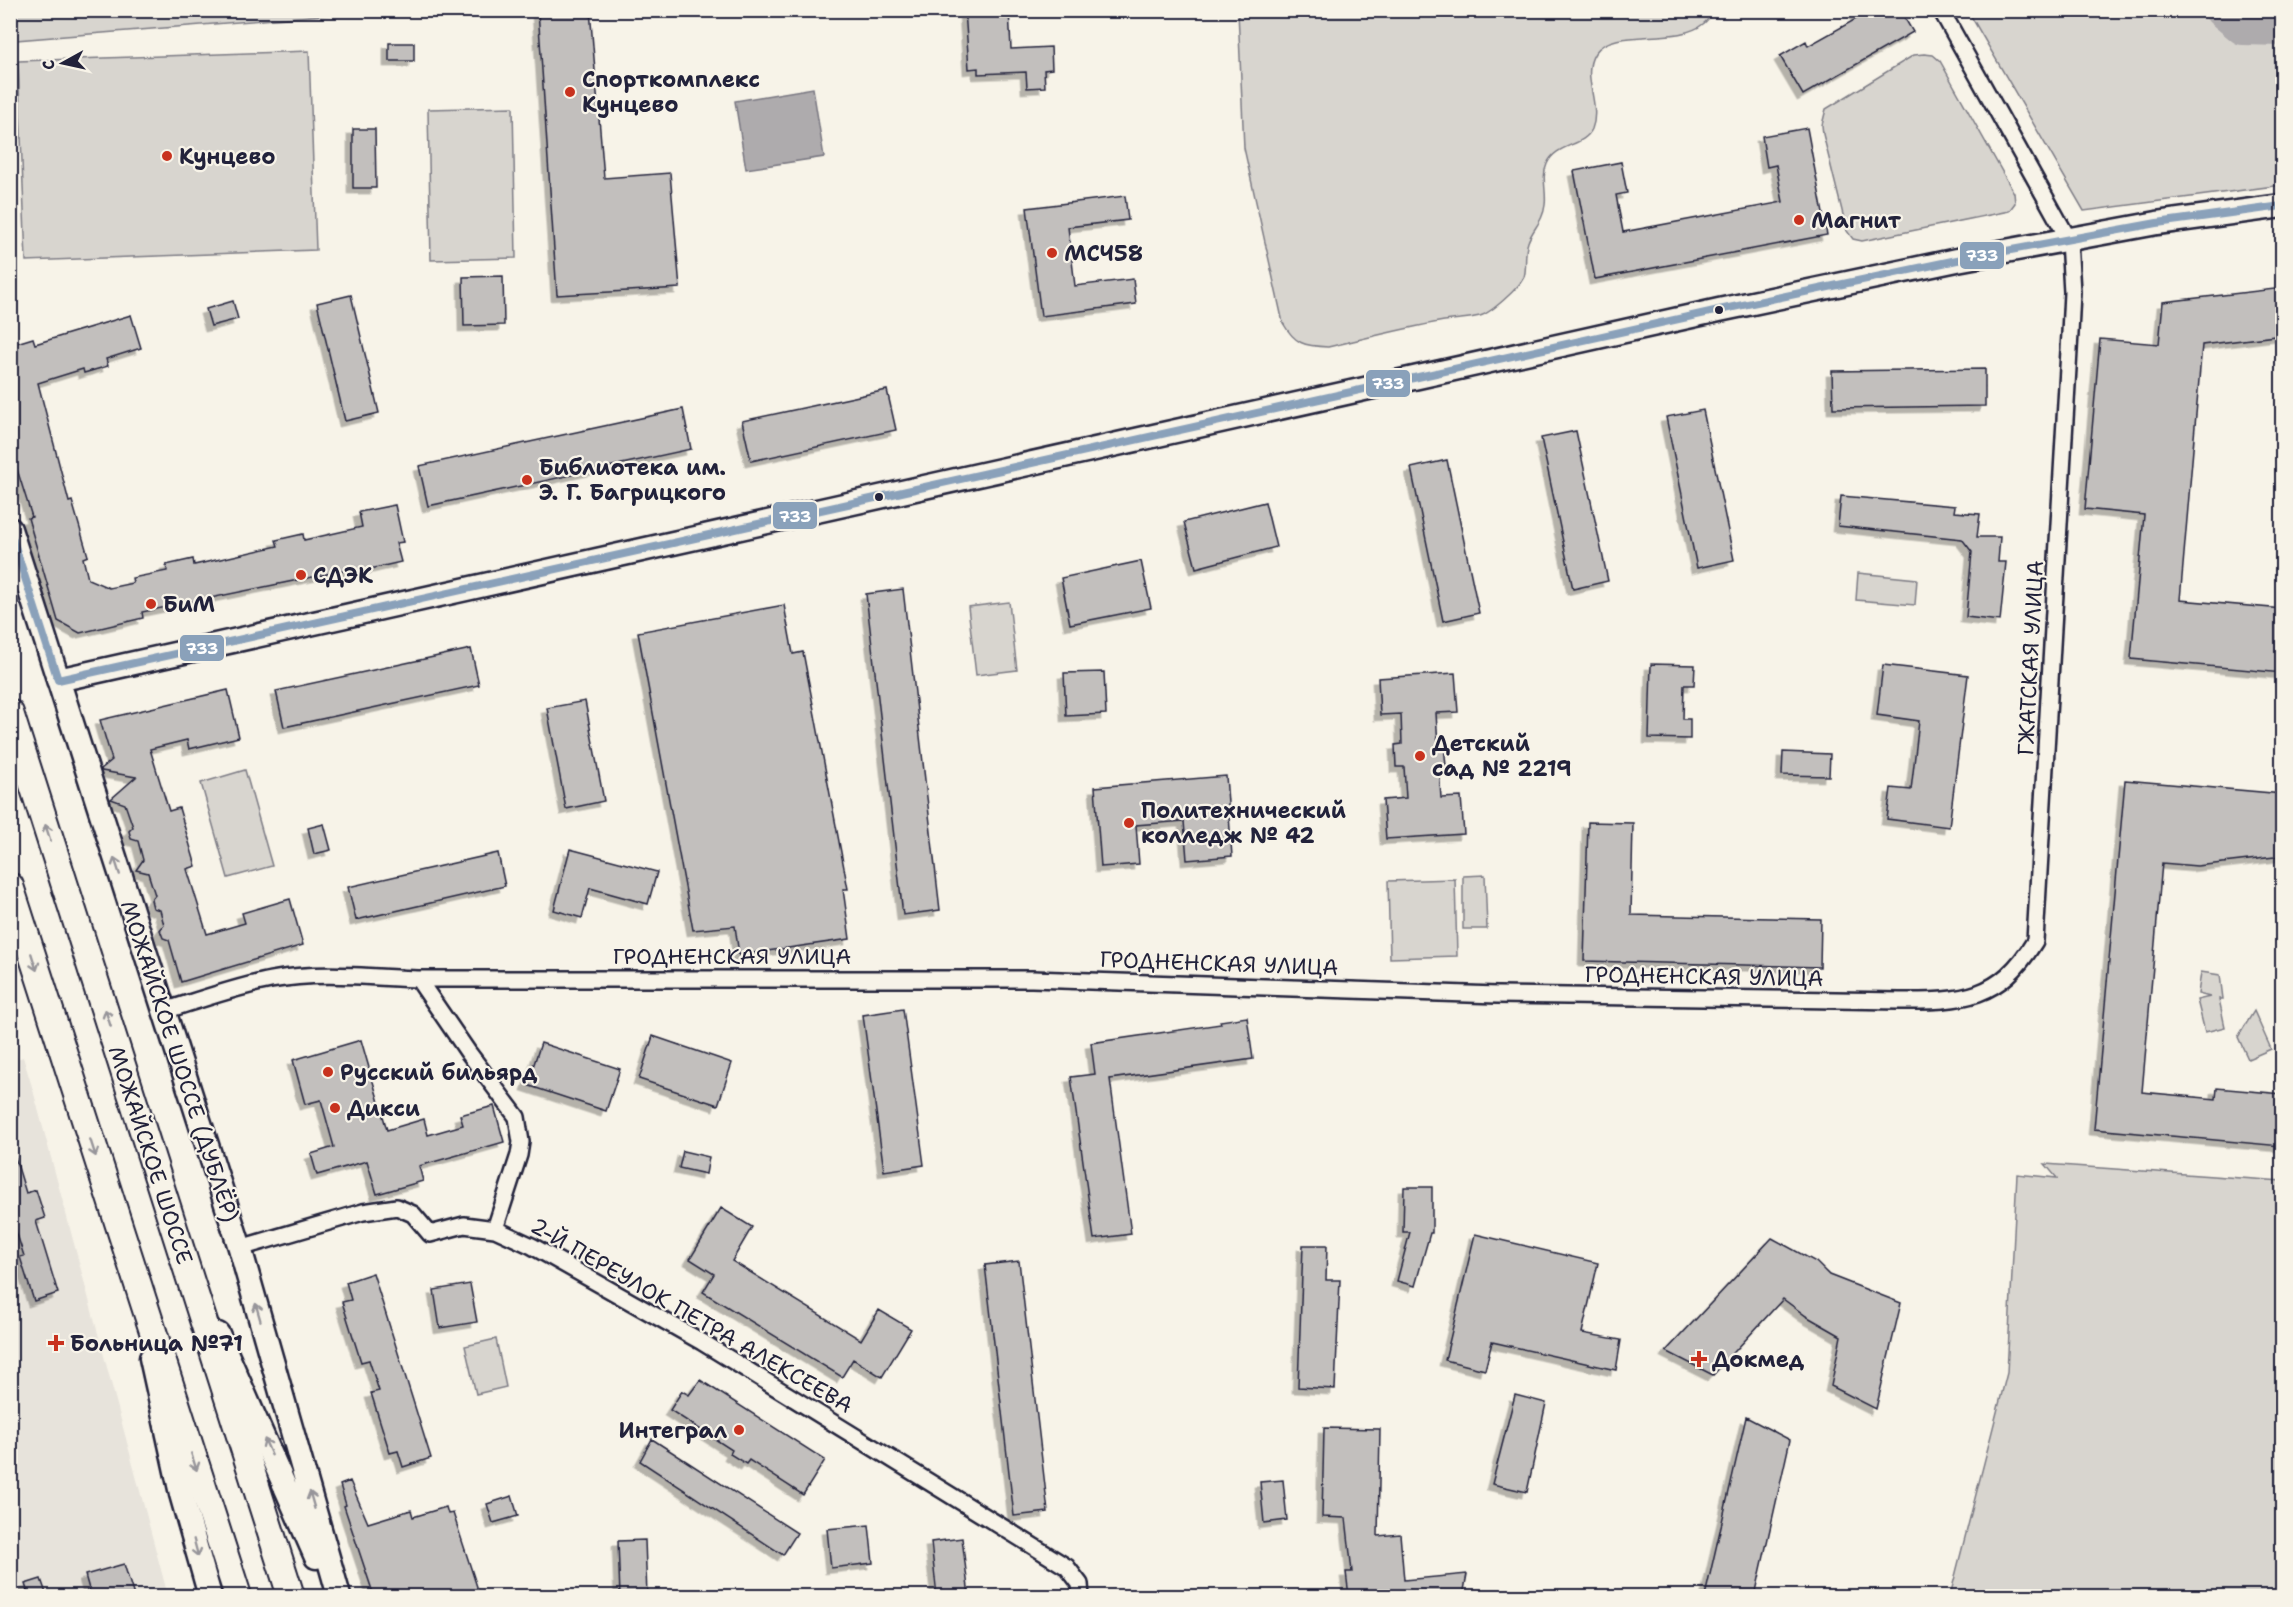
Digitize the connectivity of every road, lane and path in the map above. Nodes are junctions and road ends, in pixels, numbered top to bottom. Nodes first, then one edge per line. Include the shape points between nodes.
1 (1941, 10) edge
2 (2283, 206) edge
3 (2069, 240) junction
4 (10, 530) edge
5 (58, 680) junction
6 (10, 713) edge
7 (10, 886) edge
8 (2011, 974) joint
9 (418, 979) junction
10 (164, 1011) junction
11 (495, 1228) junction
12 (240, 1248) junction
13 (182, 1254) junction
14 (131, 1266) junction
15 (210, 1596) edge
16 (238, 1596) edge
17 (291, 1596) edge
18 (334, 1596) edge
19 (339, 1596) edge
20 (1081, 1596) edge

1 - 3 street, ГЖАТСКАЯ УЛИЦА
2 - 3 street
3 - 5 street via 1719,310
3 - 8 street, ГЖАТСКАЯ УЛИЦА via 2070,341 2036,930 2035,941
4 - 5 street, МОЖАЙСКОЕ ШОССЕ (ДУБЛЁР)
10 -> 5 street, МОЖАЙСКОЕ ШОССЕ (ДУБЛЁР)
13 -> 6 main road, МОЖАЙСКОЕ ШОССЕ
7 -> 14 main road
8 - 9 street, ГРОДНЕНСКАЯ УЛИЦА via 1976,995 1956,1000 1900,1001 1473,995 1032,979
9 - 10 street, ГРОДНЕНСКАЯ УЛИЦА via 300,977 270,981
9 - 11 street via 518,1117 519,1155
10 - 12 street, МОЖАЙСКОЕ ШОССЕ (ДУБЛЁР)
11 - 12 street, 2-Й ПЕРЕУЛОК ПЕТРА АЛЕКСЕЕВА via 464,1225 430,1234 413,1214 397,1207 363,1212
11 - 20 street, 2-Й ПЕРЕУЛОК ПЕТРА АЛЕКСЕЕВА via 702,1342 1058,1561 1080,1584
19 -> 12 street, МОЖАЙСКОЕ ШОССЕ (ДУБЛЁР)
13 - 17 main road, МОЖАЙСКОЕ ШОССЕ
18 -> 13 street
14 -> 15 street via 181,1494
14 -> 16 main road

